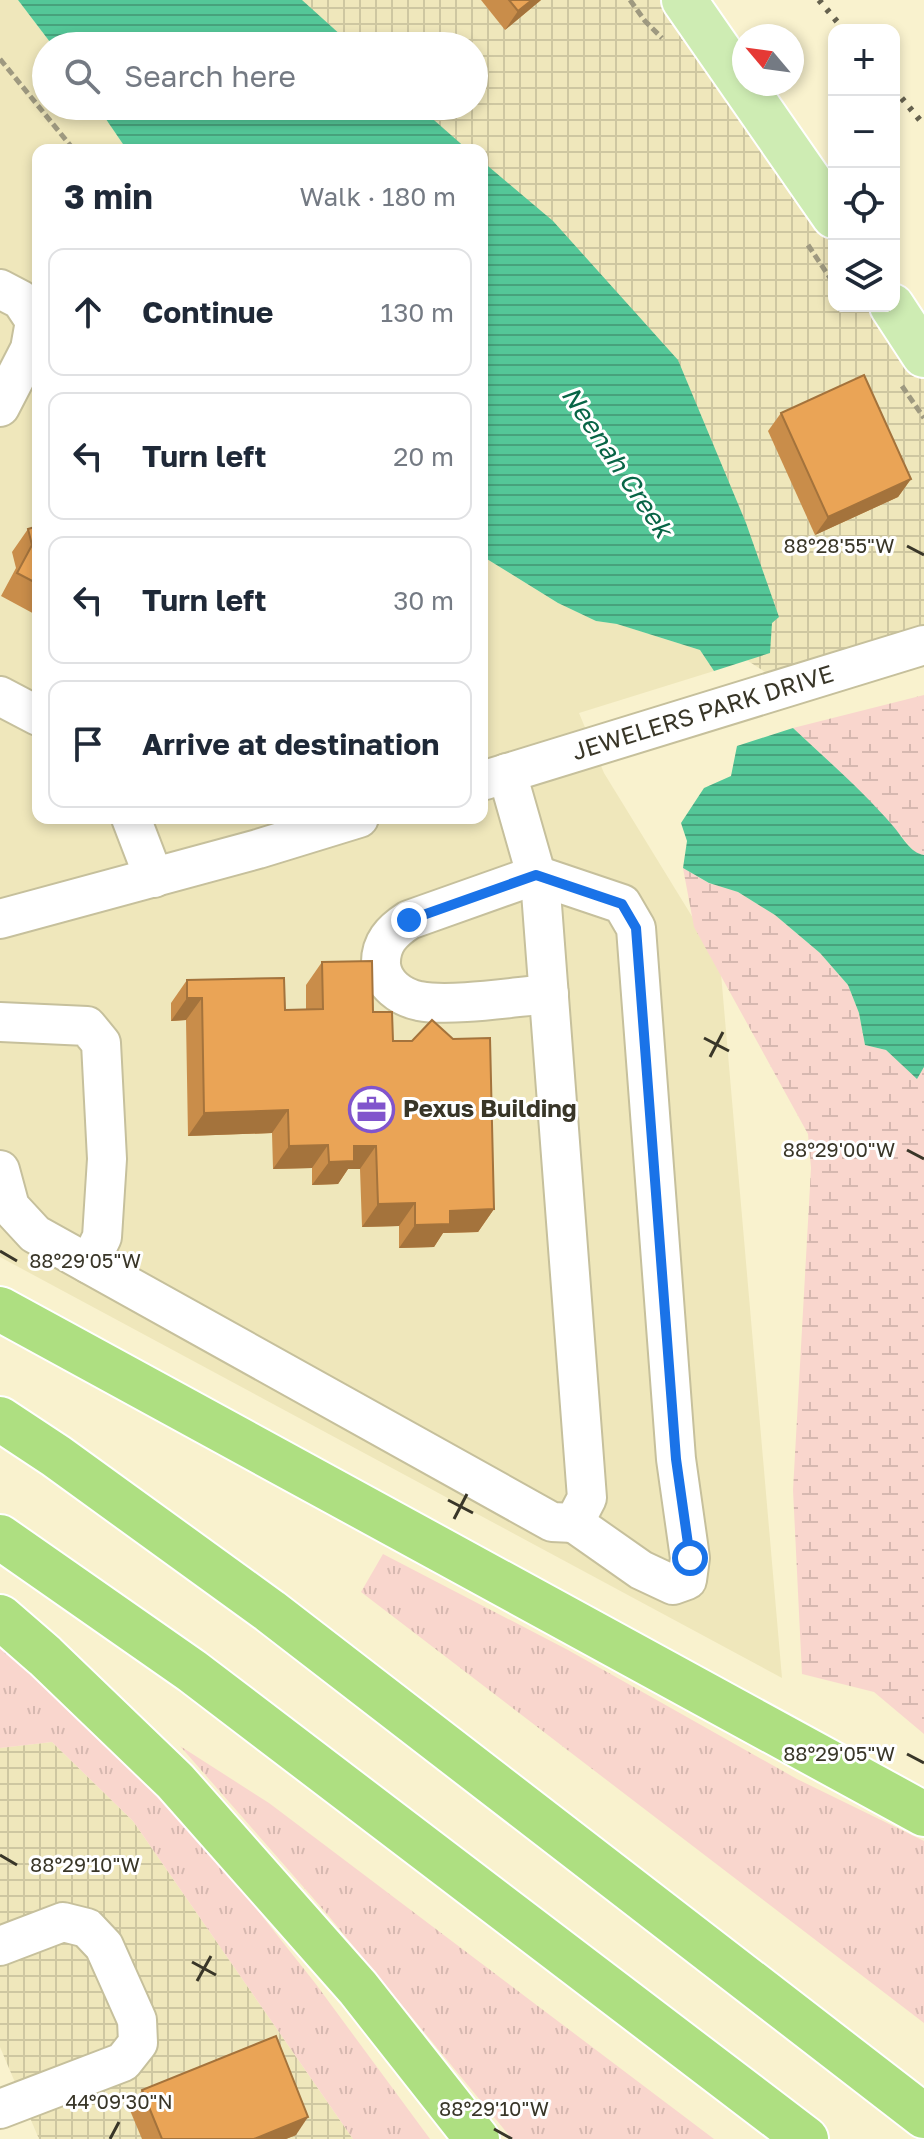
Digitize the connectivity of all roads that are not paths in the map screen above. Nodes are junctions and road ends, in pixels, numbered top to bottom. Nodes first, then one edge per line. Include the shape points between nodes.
1 (684, 0) edge
2 (828, 207) edge
3 (0, 289) edge
4 (896, 312) edge
5 (32, 316) edge
6 (32, 338) edge
7 (924, 355) edge
8 (0, 407) edge
9 (924, 645) edge
10 (0, 696) edge
11 (32, 713) edge
12 (494, 777) edge
13 (133, 824) edge
14 (338, 824) edge
15 (536, 875) junction
16 (154, 878) junction
17 (0, 919) edge
18 (549, 994) junction
19 (0, 1022) edge
20 (0, 1170) edge
21 (5, 1205) edge
22 (89, 1264) junction
23 (0, 1309) edge
24 (0, 1419) edge
25 (574, 1523) junction
26 (0, 1537) edge
27 (0, 1617) edge
28 (784, 1737) junction
29 (924, 1799) edge
30 (924, 1814) edge
31 (0, 1946) edge
32 (0, 2109) edge
33 (924, 2116) edge
34 (0, 2119) edge
35 (8, 2139) edge
36 (477, 2139) edge
37 (806, 2139) edge

1 - 2 main road
3 - 5 street via 21,300
4 - 7 main road
6 - 8 street
9 - 12 street, JEWELERS PARK DRIVE
10 - 11 street
12 - 15 street
13 - 16 street
14 - 16 street
15 - 18 street
15 - 18 street via 409,920 387,939 381,966 390,987 419,1001
15 - 25 street via 622,904 636,928 676,1459 690,1558 687,1580 673,1585 641,1570
16 - 17 street
18 - 25 street via 587,1498
19 - 22 street via 87,1026 101,1043 107,1159 102,1237
20 - 21 street
21 - 22 street via 35,1234
22 - 25 street via 552,1522
23 - 28 highway
24 - 33 highway via 270,1611
26 - 37 highway via 192,1671
27 - 36 highway via 175,1781 358,1988
28 - 29 highway
28 - 30 highway
31 - 32 street via 63,1922 87,1928 110,1959 137,2020 138,2043 123,2062
34 - 35 street

